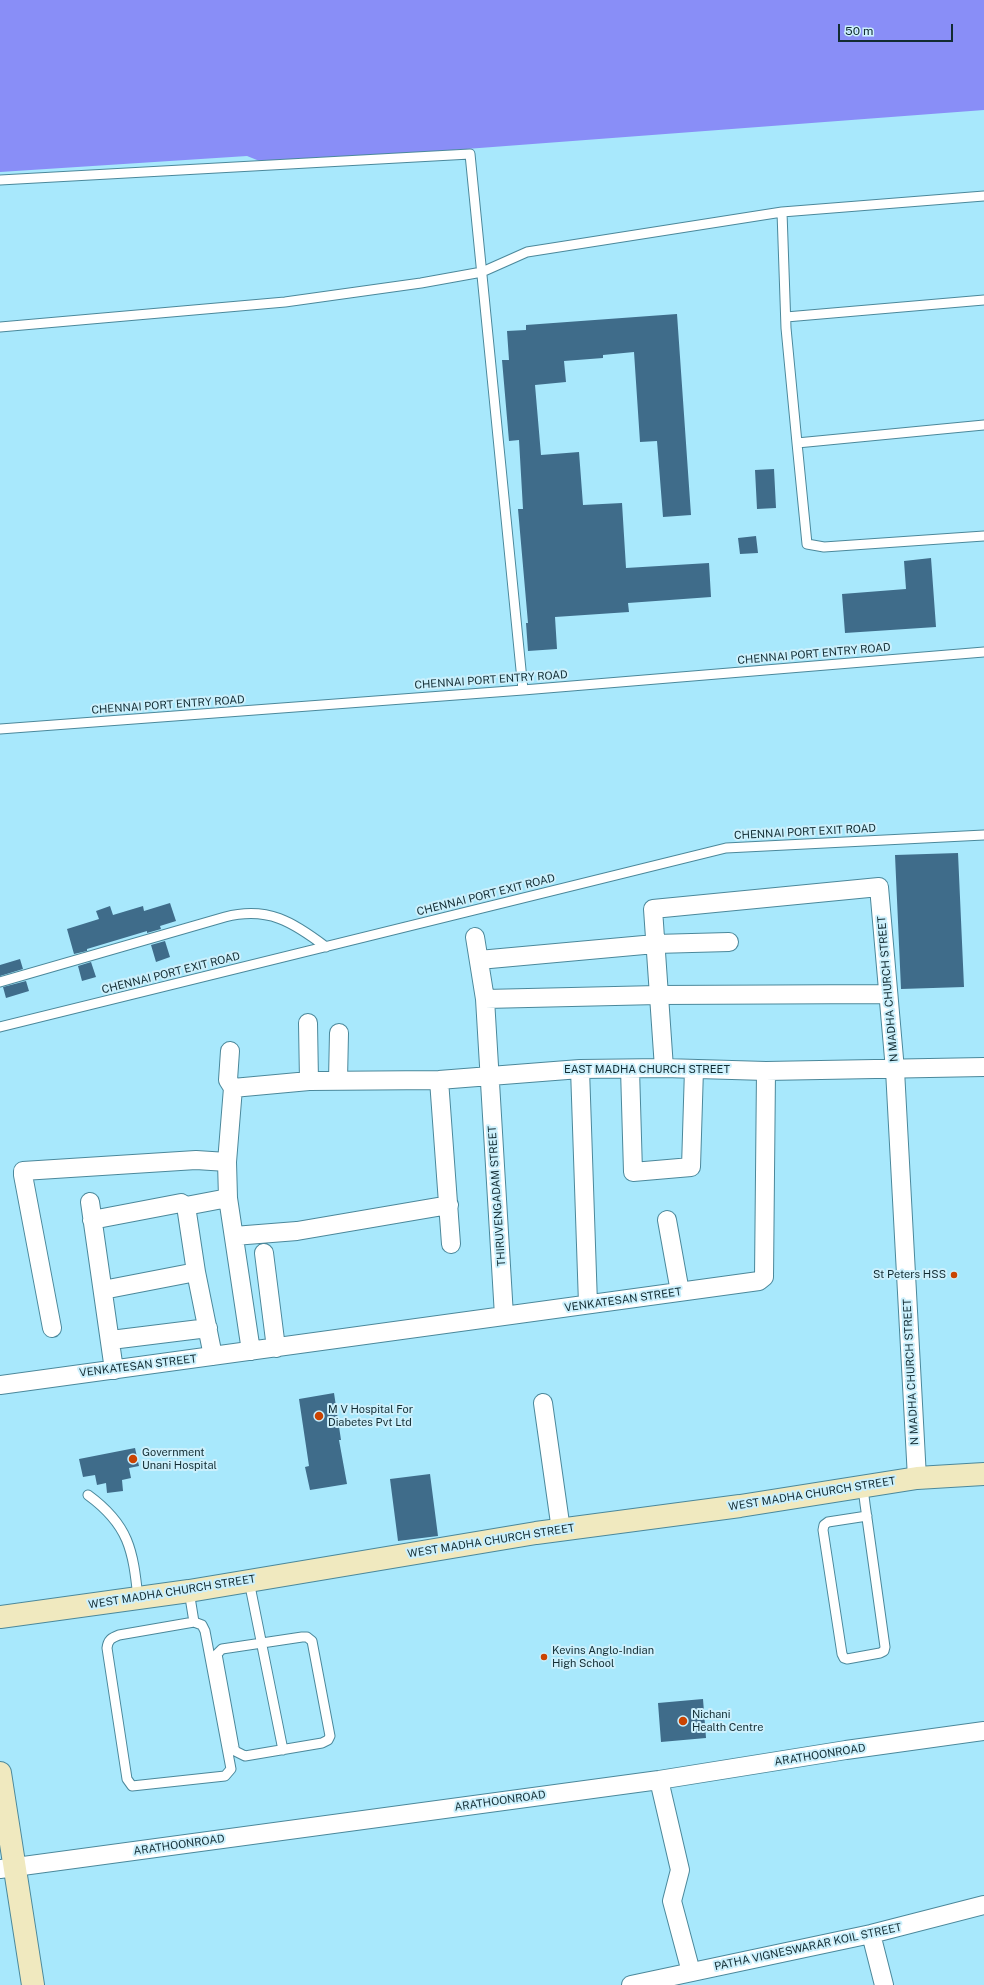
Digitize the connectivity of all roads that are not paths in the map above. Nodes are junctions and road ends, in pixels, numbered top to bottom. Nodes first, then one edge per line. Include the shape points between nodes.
1 (0, 180) edge
2 (984, 196) edge
3 (782, 212) junction
4 (482, 272) junction
5 (984, 300) edge
6 (786, 317) junction
7 (0, 327) edge
8 (984, 425) edge
9 (797, 443) junction
10 (984, 536) edge
11 (984, 652) edge
12 (523, 690) junction
13 (0, 729) edge
14 (984, 835) edge
15 (475, 937) dead end
16 (728, 942) dead end
17 (655, 944) junction
18 (326, 947) junction
19 (479, 960) junction
20 (0, 982) edge
21 (888, 994) junction
22 (658, 995) junction
23 (485, 999) junction
24 (308, 1023) dead end
25 (0, 1027) edge
26 (339, 1033) dead end
27 (230, 1051) dead end
28 (984, 1067) edge
29 (664, 1068) junction
30 (580, 1069) junction
31 (630, 1069) junction
32 (694, 1069) junction
33 (895, 1070) junction
34 (766, 1071) junction
35 (489, 1076) junction
36 (338, 1080) junction
37 (439, 1080) junction
38 (309, 1081) junction
39 (233, 1088) junction
40 (227, 1162) junction
41 (228, 1198) junction
42 (449, 1205) junction
43 (186, 1206) junction
44 (667, 1220) dead end
45 (234, 1236) junction
46 (451, 1244) dead end
47 (264, 1253) dead end
48 (196, 1272) junction
49 (103, 1290) junction
50 (680, 1292) junction
51 (588, 1304) junction
52 (504, 1316) junction
53 (52, 1328) dead end
54 (208, 1328) junction
55 (111, 1340) junction
56 (276, 1348) junction
57 (251, 1351) junction
58 (213, 1356) junction
59 (114, 1370) junction
60 (0, 1385) edge
61 (543, 1403) dead end
62 (984, 1474) edge
63 (917, 1478) junction
64 (863, 1488) junction
65 (88, 1495) dead end
66 (867, 1516) junction
67 (561, 1530) junction
68 (248, 1580) junction
69 (189, 1591) junction
70 (138, 1598) junction
71 (0, 1617) edge
72 (194, 1622) junction
73 (261, 1642) junction
74 (984, 1731) edge
75 (282, 1750) junction
76 (0, 1773) edge
77 (659, 1780) junction
78 (8, 1868) edge
79 (984, 1905) edge
80 (871, 1934) junction
81 (691, 1972) junction
82 (34, 1985) edge
83 (631, 1985) edge
84 (884, 1985) edge

1 - 4 lane via 470,154
2 - 3 lane
3 - 4 lane via 527,252
3 - 6 lane
4 - 7 lane via 286,302
4 - 12 lane
5 - 6 lane
6 - 9 lane
8 - 9 lane
9 - 10 lane via 807,544 824,547
11 - 12 lane, CHENNAI PORT ENTRY ROAD
12 - 13 lane, CHENNAI PORT ENTRY ROAD
14 - 18 lane, CHENNAI PORT EXIT ROAD via 726,848
15 - 19 street, THIRUVENGADAM STREET
16 - 17 street
17 - 19 street
17 - 21 street, N MADHA CHURCH STREET via 653,909 879,887
17 - 22 street, N MADHA CHURCH STREET
18 - 20 lane via 285,920 254,913 238,914
18 - 25 lane, CHENNAI PORT EXIT ROAD
19 - 23 street, THIRUVENGADAM STREET
21 - 22 street
21 - 33 street, N MADHA CHURCH STREET
22 - 23 street
22 - 29 street, N MADHA CHURCH STREET
23 - 35 street, THIRUVENGADAM STREET
24 - 38 street
26 - 36 street
27 - 39 street via 228,1080
28 - 33 street, EAST MADHA CHURCH STREET
29 - 31 street, EAST MADHA CHURCH STREET
29 - 32 street, EAST MADHA CHURCH STREET
30 - 31 street, EAST MADHA CHURCH STREET
30 - 35 street, EAST MADHA CHURCH STREET
30 - 51 street
31 - 32 street via 633,1172 691,1167
32 - 34 street, EAST MADHA CHURCH STREET
33 - 34 street, EAST MADHA CHURCH STREET
33 - 63 street, N MADHA CHURCH STREET
34 - 50 street, VENKATESAN STREET via 764,1277 759,1281
35 - 37 street, EAST MADHA CHURCH STREET
35 - 52 street, THIRUVENGADAM STREET
36 - 37 street, EAST MADHA CHURCH STREET
36 - 38 street, EAST MADHA CHURCH STREET
37 - 42 street
38 - 39 street, EAST MADHA CHURCH STREET
39 - 40 street
40 - 41 street
40 - 53 street via 196,1160 23,1171
41 - 43 street
41 - 45 street
42 - 45 street via 297,1231
42 - 46 street
43 - 48 street
43 - 49 street via 181,1203 91,1211
44 - 50 street
45 - 57 street
47 - 56 street
48 - 49 street
48 - 54 street
49 - 55 street
50 - 51 street, VENKATESAN STREET
51 - 52 street, VENKATESAN STREET
52 - 56 street, VENKATESAN STREET
54 - 55 street
54 - 58 street
55 - 59 street
56 - 57 street, VENKATESAN STREET
57 - 58 street, VENKATESAN STREET
58 - 59 street, VENKATESAN STREET
59 - 60 street, VENKATESAN STREET
61 - 67 street
62 - 63 main road, WEST MADHA CHURCH STREET
63 - 64 main road, WEST MADHA CHURCH STREET
64 - 66 lane
64 - 67 main road, WEST MADHA CHURCH STREET
65 - 70 lane via 115,1518 126,1534 135,1566
66 - 66 lane via 828,1522 823,1530 842,1654 847,1659 880,1653 885,1647
67 - 68 main road, WEST MADHA CHURCH STREET
68 - 69 main road, WEST MADHA CHURCH STREET
68 - 73 lane
69 - 70 main road, WEST MADHA CHURCH STREET
69 - 72 lane
70 - 71 main road, WEST MADHA CHURCH STREET
72 - 72 lane via 202,1625 205,1631 231,1769 225,1776 132,1786 127,1779 108,1642 112,1637 119,1635
73 - 75 lane
73 - 75 lane via 222,1649 217,1654 234,1747 245,1756
73 - 75 lane via 310,1638 330,1728 328,1740
74 - 77 street, ARATHOONROAD
76 - 78 main road
77 - 78 street, ARATHOONROAD
77 - 81 street via 680,1870 672,1901
78 - 82 main road
79 - 80 street, PATHA VIGNESWARAR KOIL STREET
80 - 81 street, PATHA VIGNESWARAR KOIL STREET
80 - 84 street
81 - 83 street, PATHA VIGNESWARAR KOIL STREET

